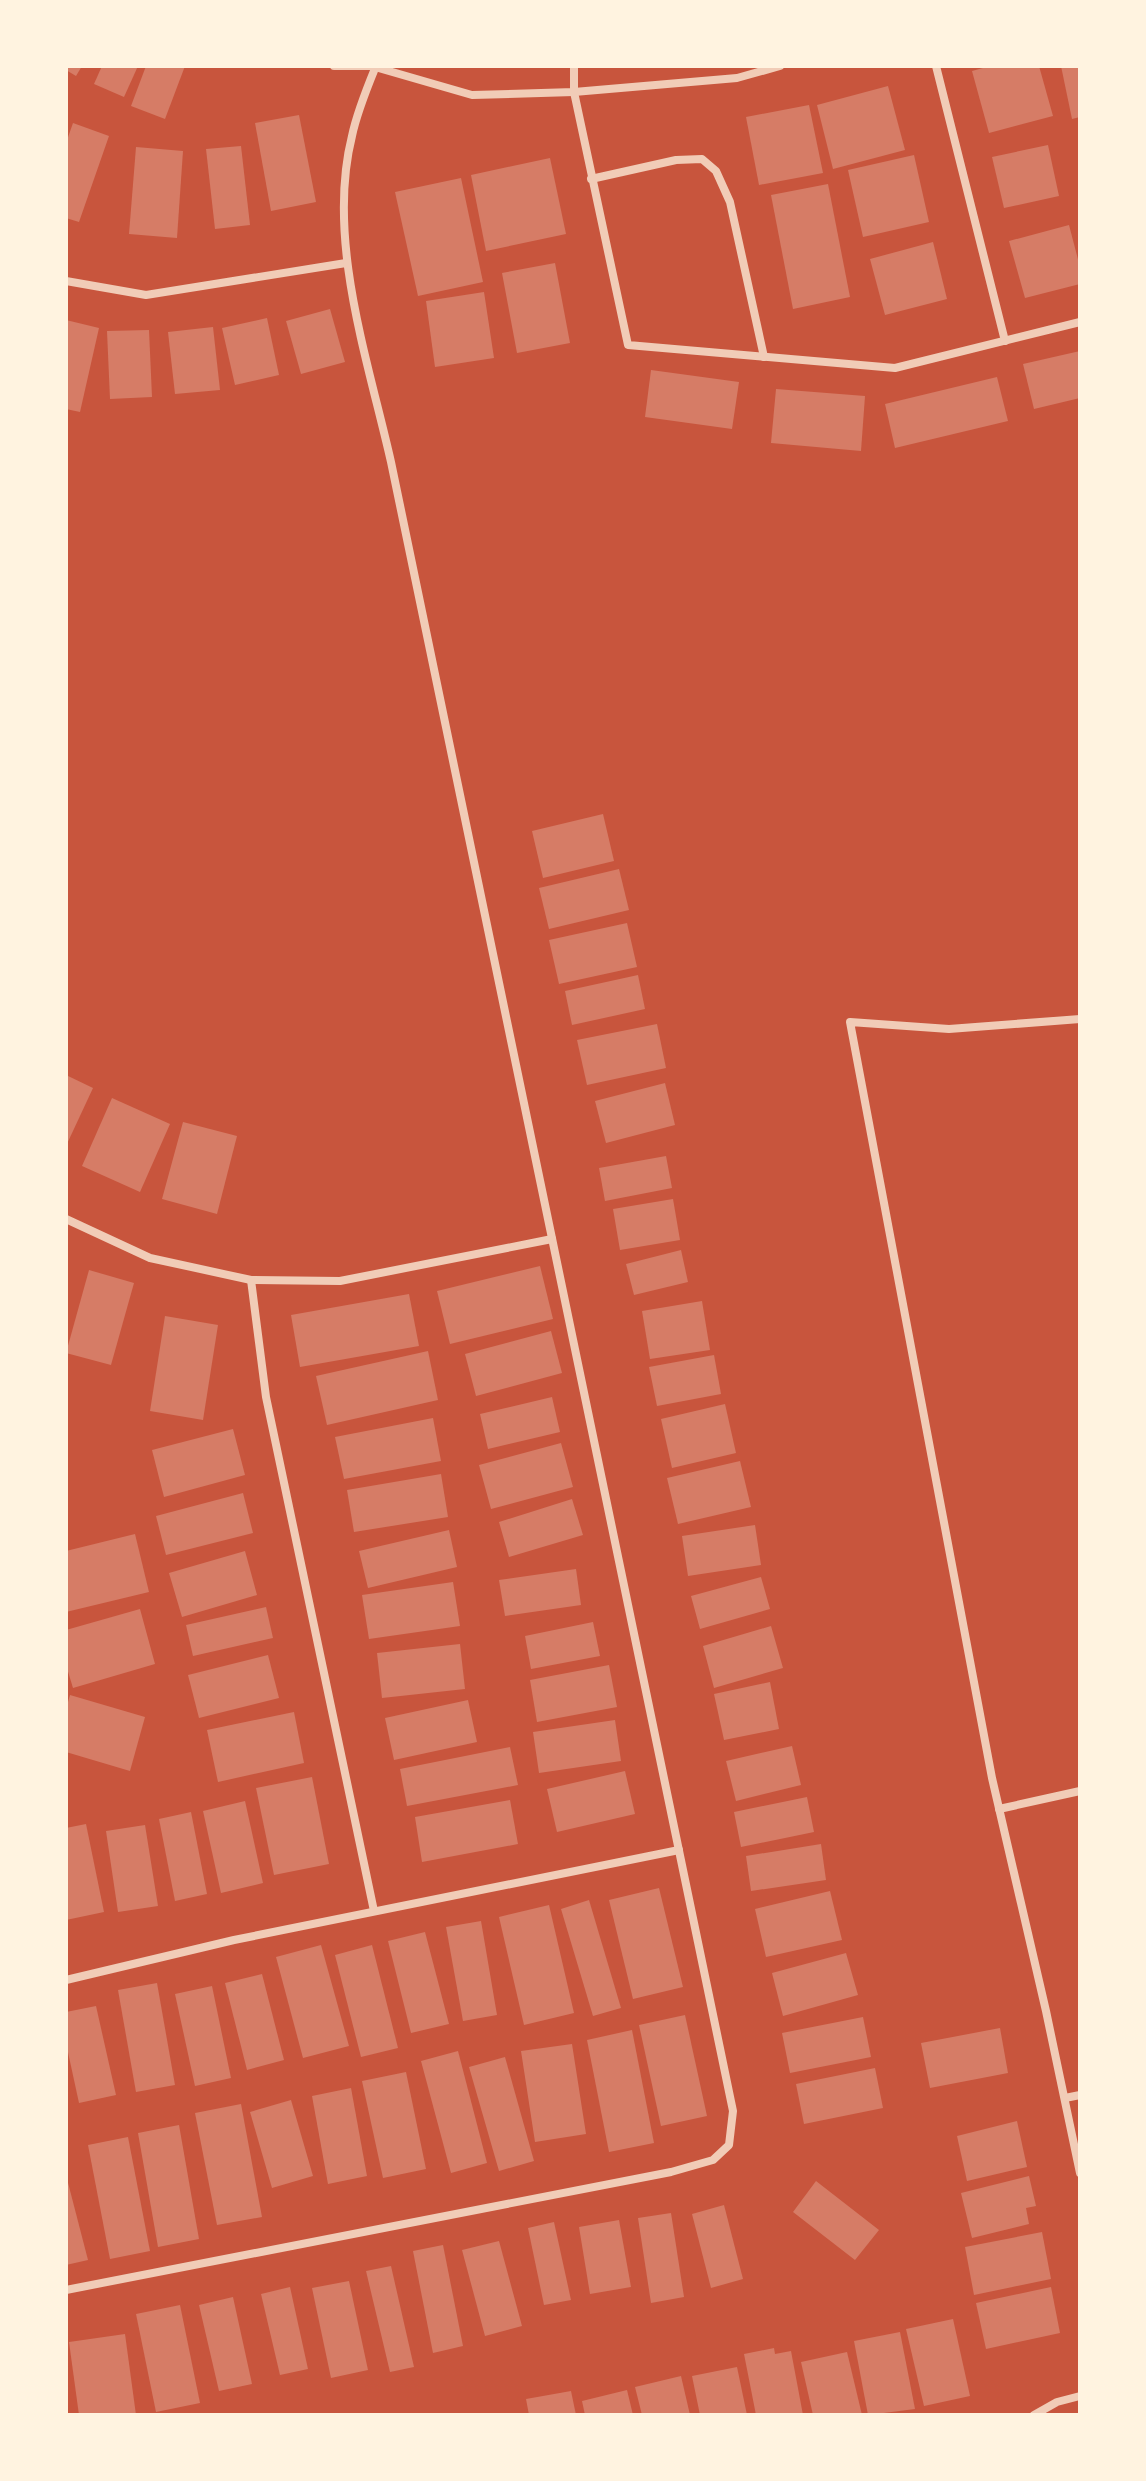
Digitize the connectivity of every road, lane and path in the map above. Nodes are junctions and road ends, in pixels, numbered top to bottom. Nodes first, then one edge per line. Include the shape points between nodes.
1 (334, 66) edge
2 (375, 66) edge
3 (574, 66) edge
4 (780, 66) edge
5 (936, 66) edge
6 (574, 92) junction
7 (591, 179) junction
8 (346, 263) junction
9 (66, 281) edge
10 (1080, 322) edge
11 (1005, 341) junction
12 (764, 357) junction
13 (1080, 1019) edge
14 (66, 1219) edge
15 (552, 1239) junction
16 (251, 1280) junction
17 (1080, 1791) edge
18 (999, 1809) junction
19 (679, 1850) junction
20 (374, 1911) junction
21 (66, 1980) edge
22 (1080, 2095) edge
23 (1065, 2098) junction
24 (1080, 2173) edge
25 (66, 2290) edge
26 (1080, 2396) edge
27 (1034, 2415) edge

1 - 2 street
2 - 6 street via 472,95
2 - 8 street via 351,137 344,200
3 - 6 street
4 - 6 street via 737,78
5 - 11 street
6 - 7 street
7 - 12 street via 628,345
7 - 12 street via 676,160 702,159 716,171 730,202
8 - 9 street via 146,295
8 - 15 street
10 - 11 street
11 - 12 street via 895,368
13 - 18 street via 949,1029 850,1022
14 - 16 street via 150,1258
15 - 16 street via 340,1281
15 - 19 street
16 - 20 street via 266,1397
17 - 18 street
18 - 23 street
19 - 20 street
19 - 25 street via 733,2111 729,2145 713,2160
20 - 21 street
22 - 23 street
23 - 24 street
26 - 27 street

